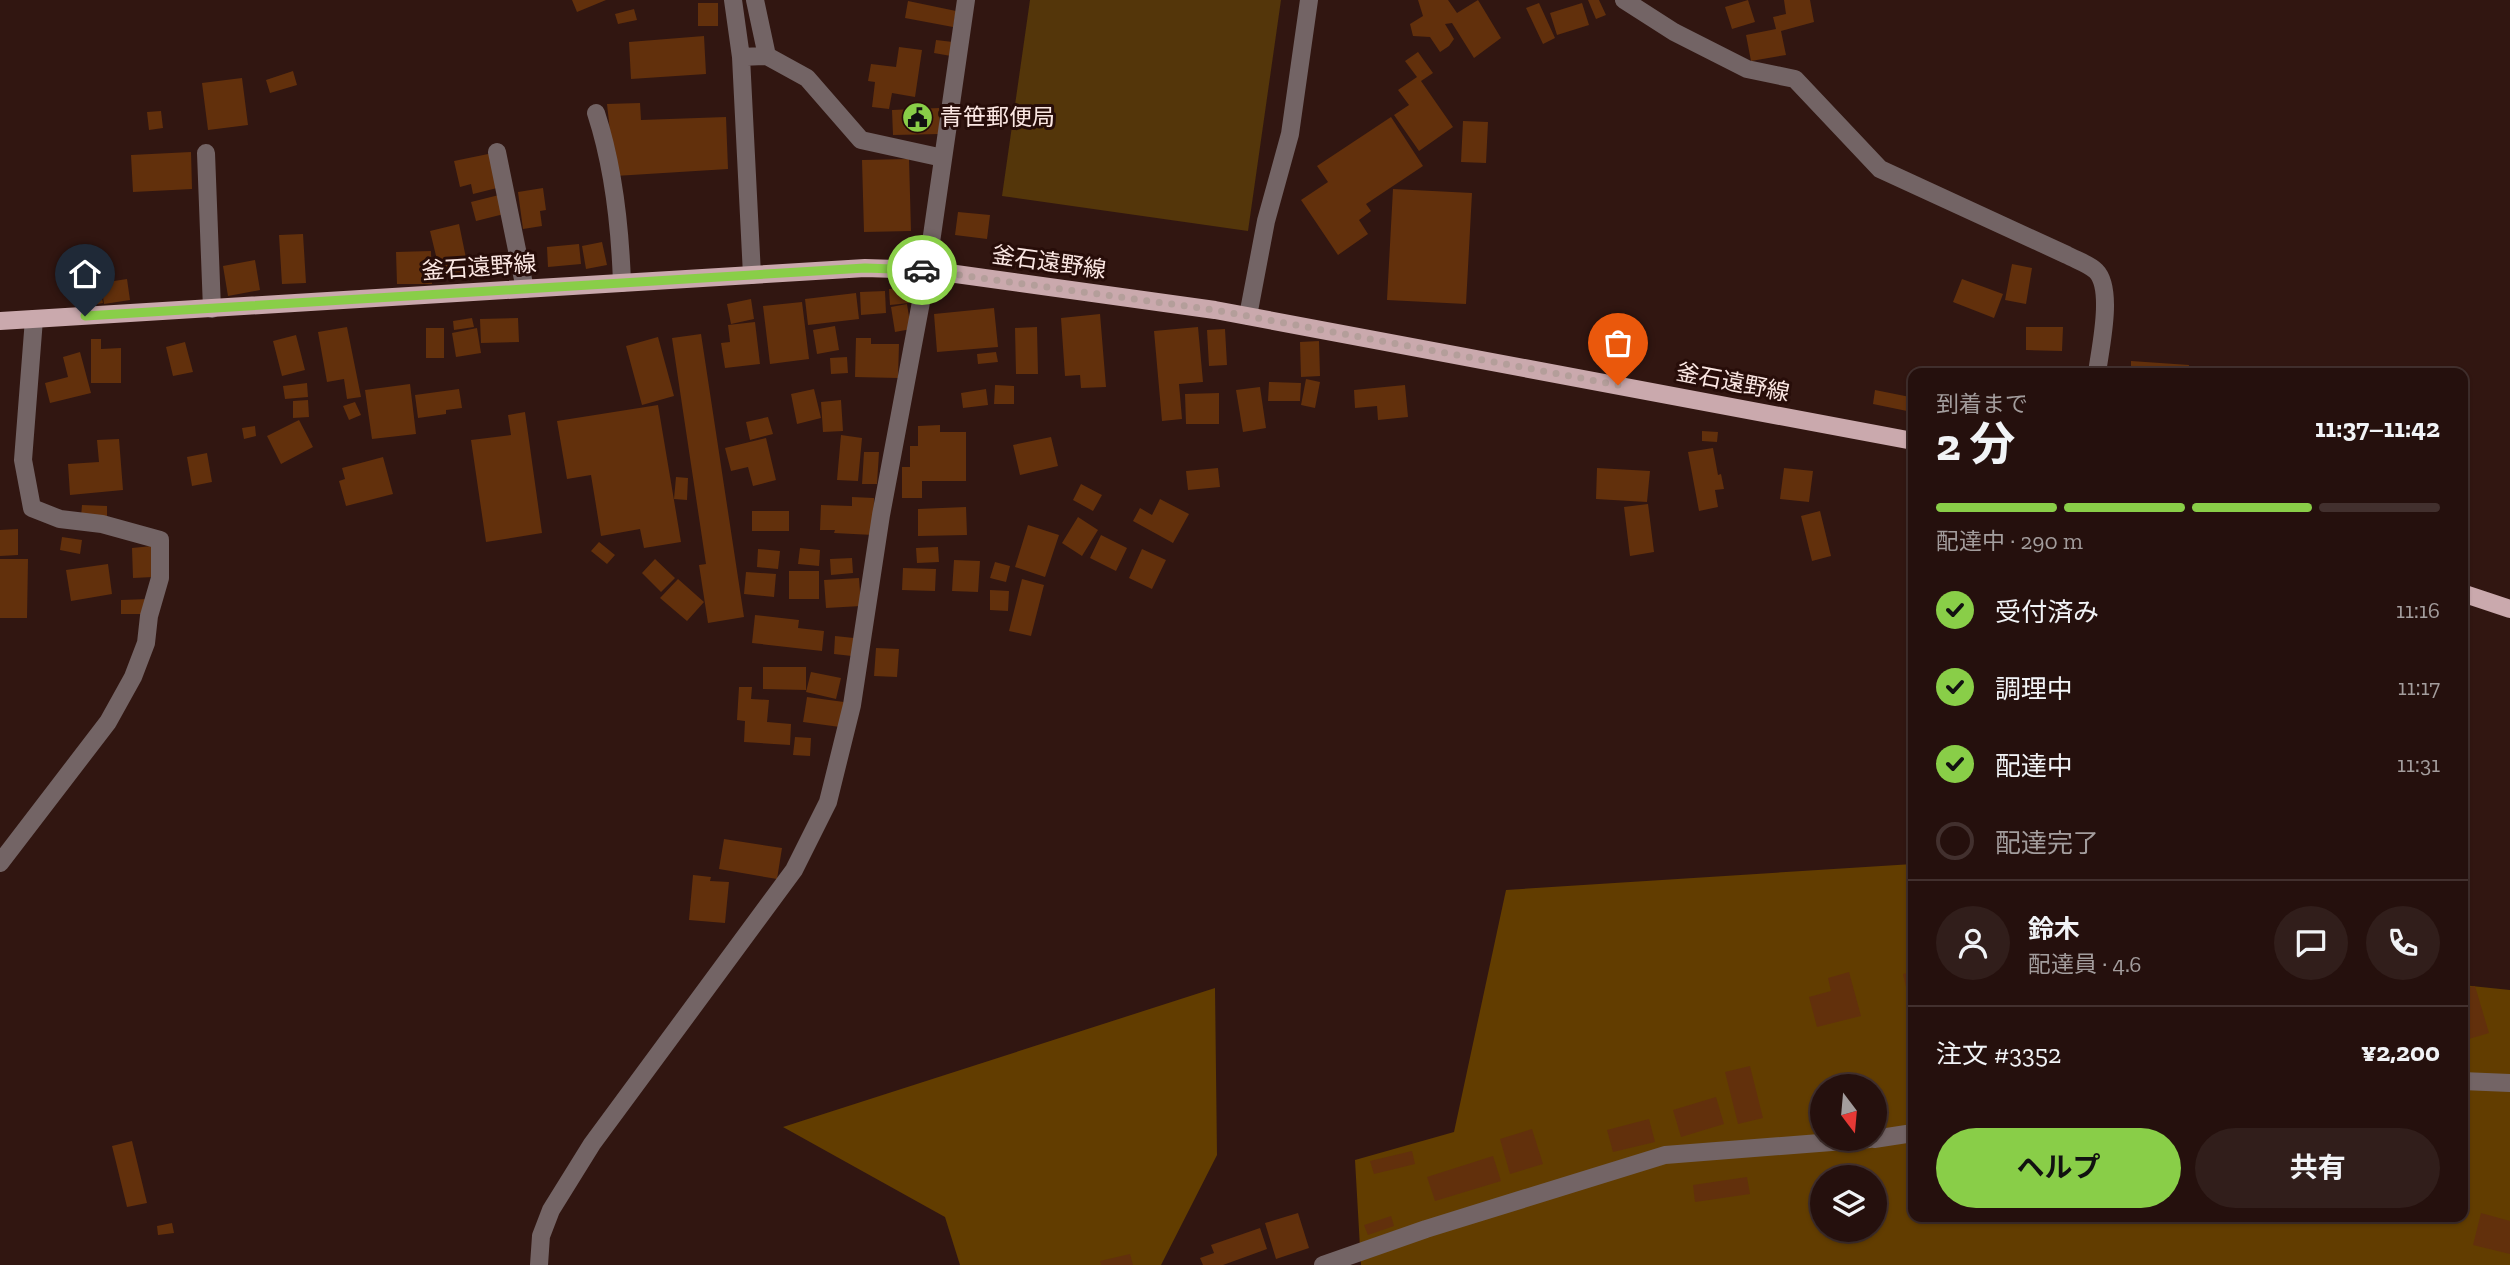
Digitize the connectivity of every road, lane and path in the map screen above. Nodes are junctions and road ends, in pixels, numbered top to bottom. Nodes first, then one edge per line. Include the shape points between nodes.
1 (733, 0) edge
2 (755, 0) edge
3 (966, 0) edge
4 (1309, 0) edge
5 (1624, 0) edge
6 (741, 57) junction
7 (767, 57) junction
8 (596, 113) dead end
9 (497, 152) dead end
10 (206, 153) dead end
11 (943, 158) junction
12 (927, 270) junction
13 (752, 275) junction
14 (622, 283) junction
15 (524, 289) junction
16 (212, 309) junction
17 (1248, 316) junction
18 (34, 319) junction
19 (0, 321) edge
20 (2098, 368) edge
21 (1908, 440) edge
22 (2468, 595) edge
23 (2510, 609) edge
24 (0, 863) edge
25 (2468, 1081) edge
26 (2510, 1083) edge
27 (1908, 1134) edge
28 (1887, 1137) edge
29 (1810, 1144) edge
30 (538, 1265) edge
31 (1323, 1265) edge

1 - 6 street
2 - 7 street
3 - 11 street
4 - 17 street via 1290,134 1266,222
5 - 20 street via 1747,69 1795,79 1880,169 2096,271 2103,282 2105,309
6 - 7 street
6 - 13 street
7 - 11 street via 807,78 861,140
8 - 14 street via 621,228
9 - 15 street
10 - 16 street
11 - 12 street
12 - 13 main road, 釜石遠野線 via 865,268
12 - 17 main road, 釜石遠野線
12 - 30 street via 881,515 852,705 828,802 794,870 592,1144 551,1210 541,1236
13 - 14 main road, 釜石遠野線
14 - 15 main road, 釜石遠野線
15 - 16 main road, 釜石遠野線
16 - 18 main road, 釜石遠野線
17 - 21 main road, 釜石遠野線
18 - 19 main road, 釜石遠野線
18 - 24 street via 23,460 32,508 60,519 102,524 160,540 160,578 146,643 114,711
22 - 23 main road
25 - 26 street
27 - 28 street
29 - 31 street via 1665,1155

